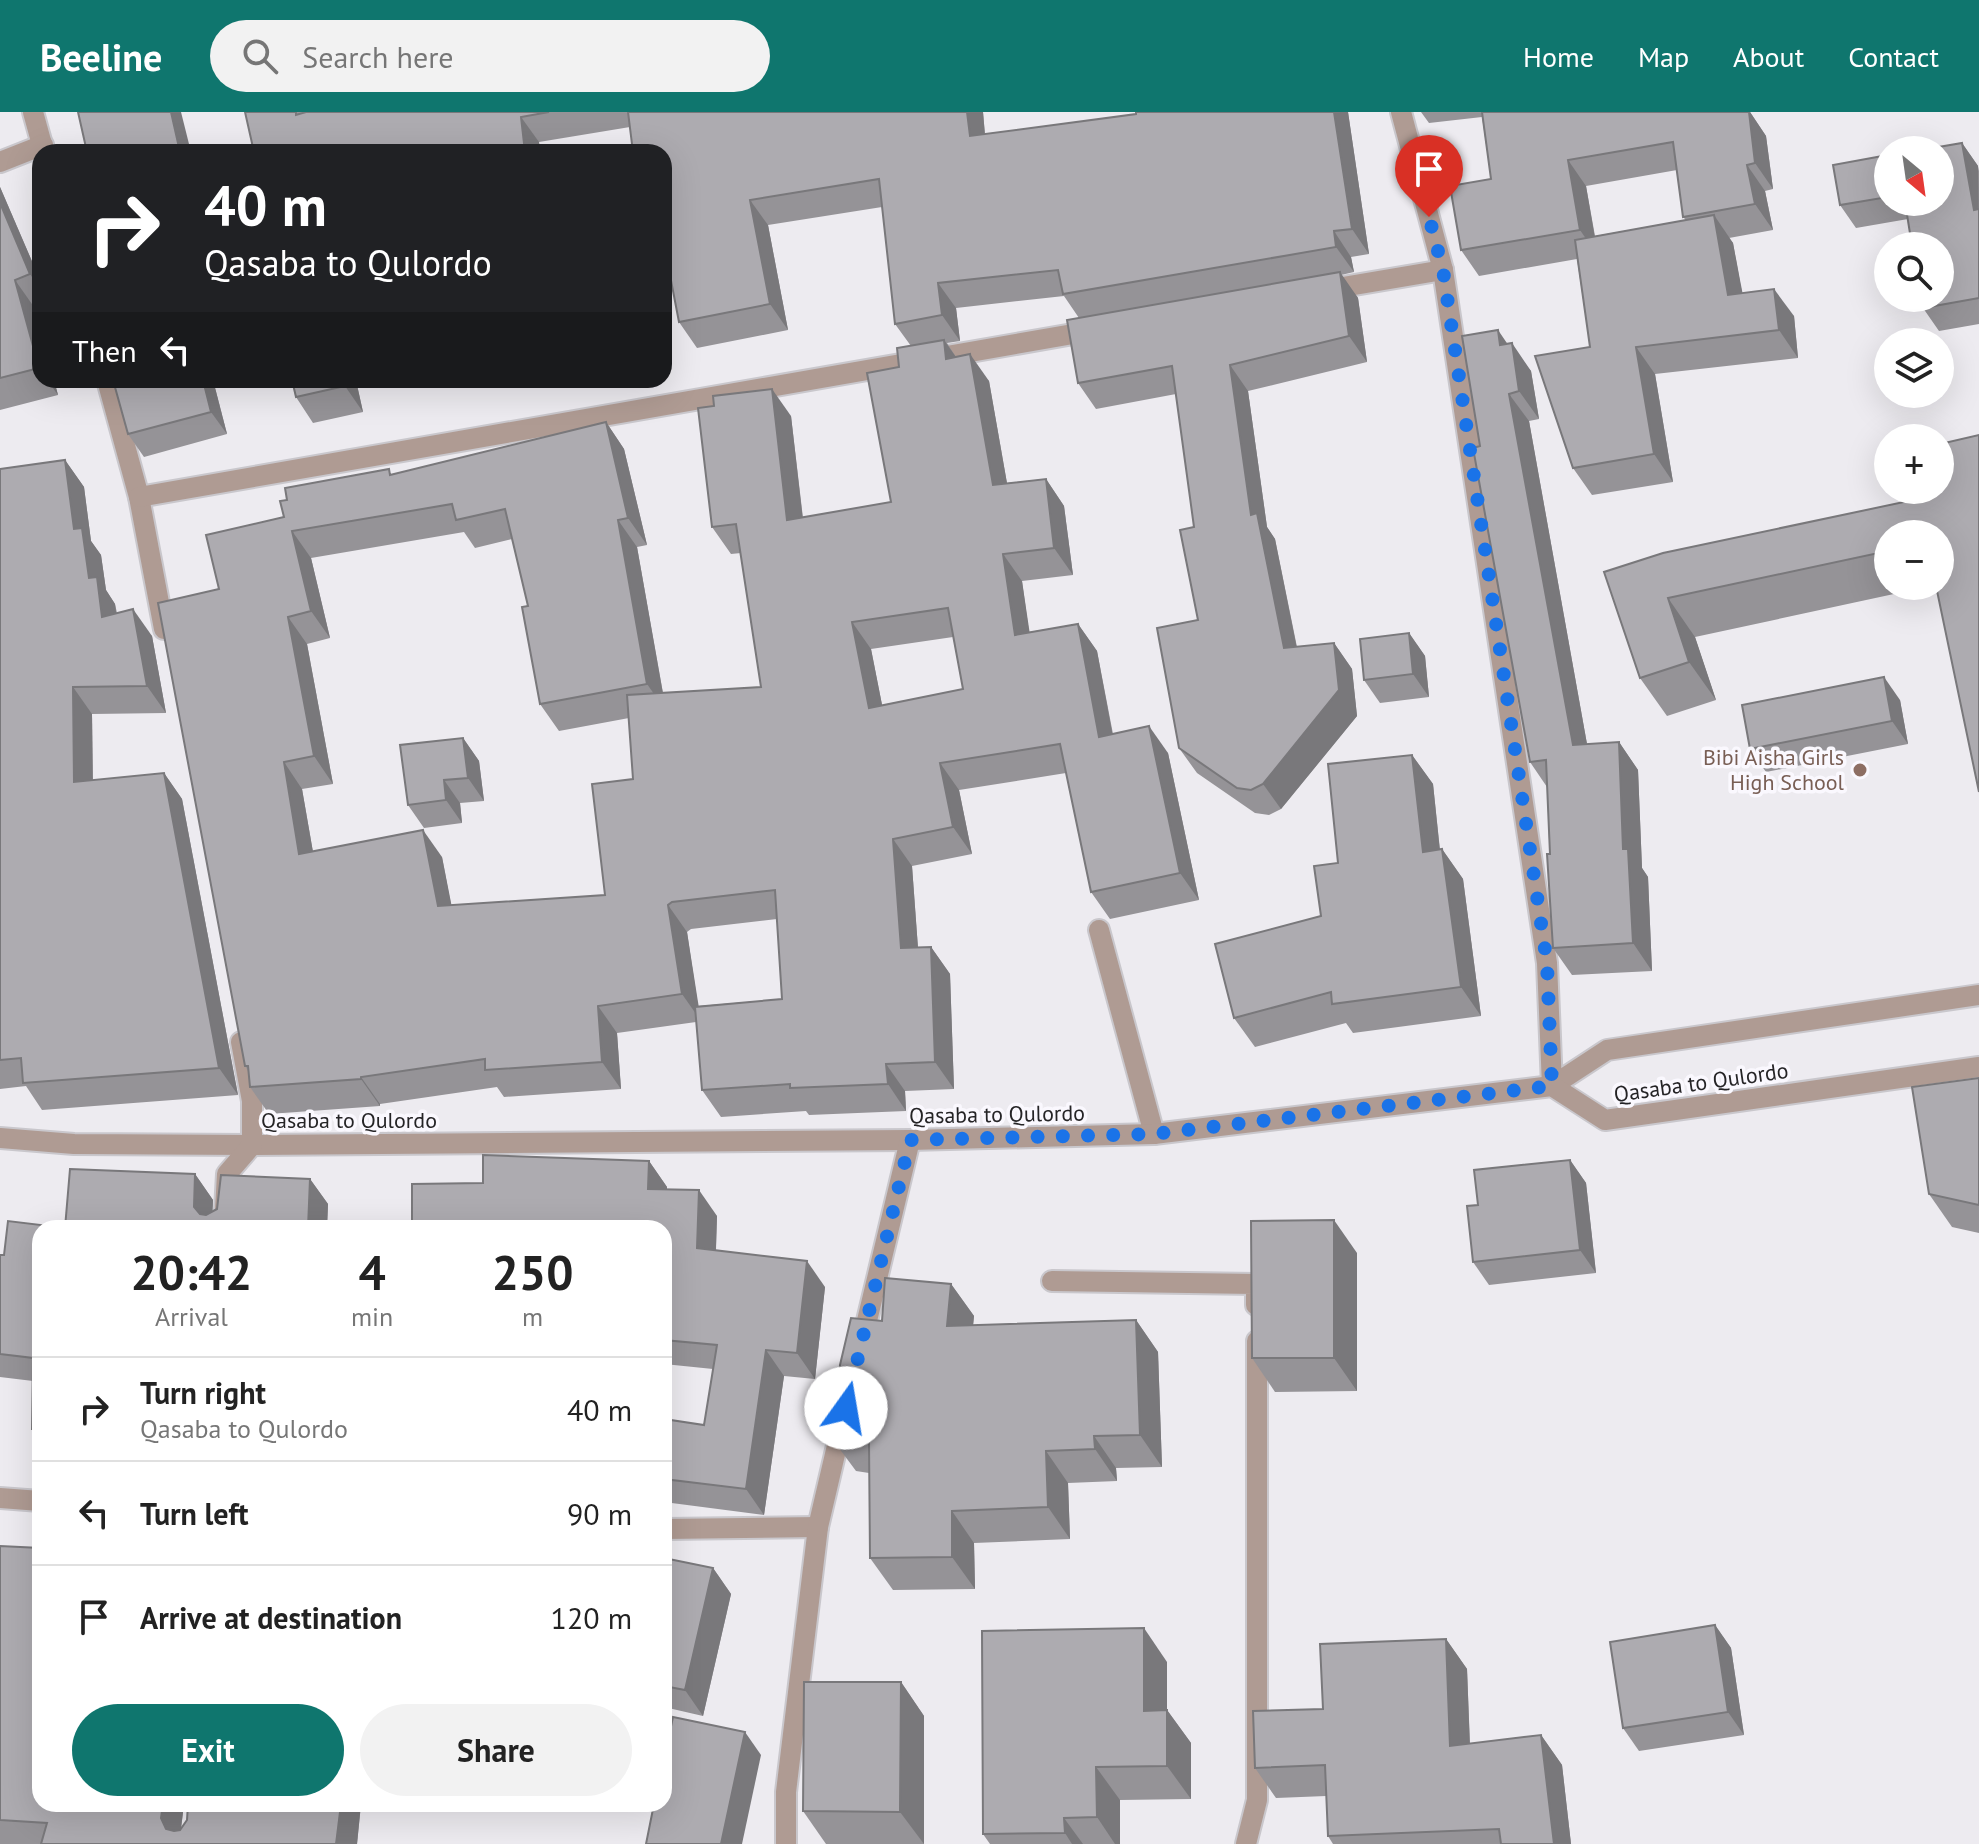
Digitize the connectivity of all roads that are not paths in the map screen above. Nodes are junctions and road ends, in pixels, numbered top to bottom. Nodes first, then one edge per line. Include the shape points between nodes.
1 (33, 112) edge
2 (1401, 112) edge
3 (43, 144) edge
4 (32, 153) edge
5 (0, 162) edge
6 (1443, 270) junction
7 (1302, 294) edge
8 (1113, 327) edge
9 (109, 388) edge
10 (139, 497) junction
11 (168, 652) edge
12 (1099, 930) dead end
13 (1979, 995) edge
14 (237, 1023) edge
15 (1979, 1067) edge
16 (1552, 1086) junction
17 (1154, 1134) junction
18 (0, 1138) edge
19 (910, 1140) junction
20 (252, 1145) junction
21 (224, 1220) edge
22 (1052, 1281) dead end
23 (855, 1372) edge
24 (847, 1403) edge
25 (0, 1498) edge
26 (32, 1500) edge
27 (818, 1527) junction
28 (672, 1529) edge
29 (786, 1844) edge
30 (1246, 1844) edge

1 - 3 street
2 - 6 street
4 - 5 street
6 - 7 street
6 - 16 street via 1547,963
8 - 10 street
9 - 10 street
10 - 11 street
12 - 17 street
13 - 16 street via 1607,1050
14 - 20 street via 252,1101
15 - 16 street, Qasaba to Qulordo via 1605,1120
16 - 17 street, Qasaba to Qulordo
17 - 19 street, Qasaba to Qulordo
18 - 20 street, Qasaba to Qulordo
19 - 20 street, Qasaba to Qulordo
19 - 23 street
20 - 21 street via 227,1174
22 - 30 street via 1256,1284 1257,1800
24 - 27 street
25 - 26 street
27 - 28 street
27 - 29 street via 786,1792

